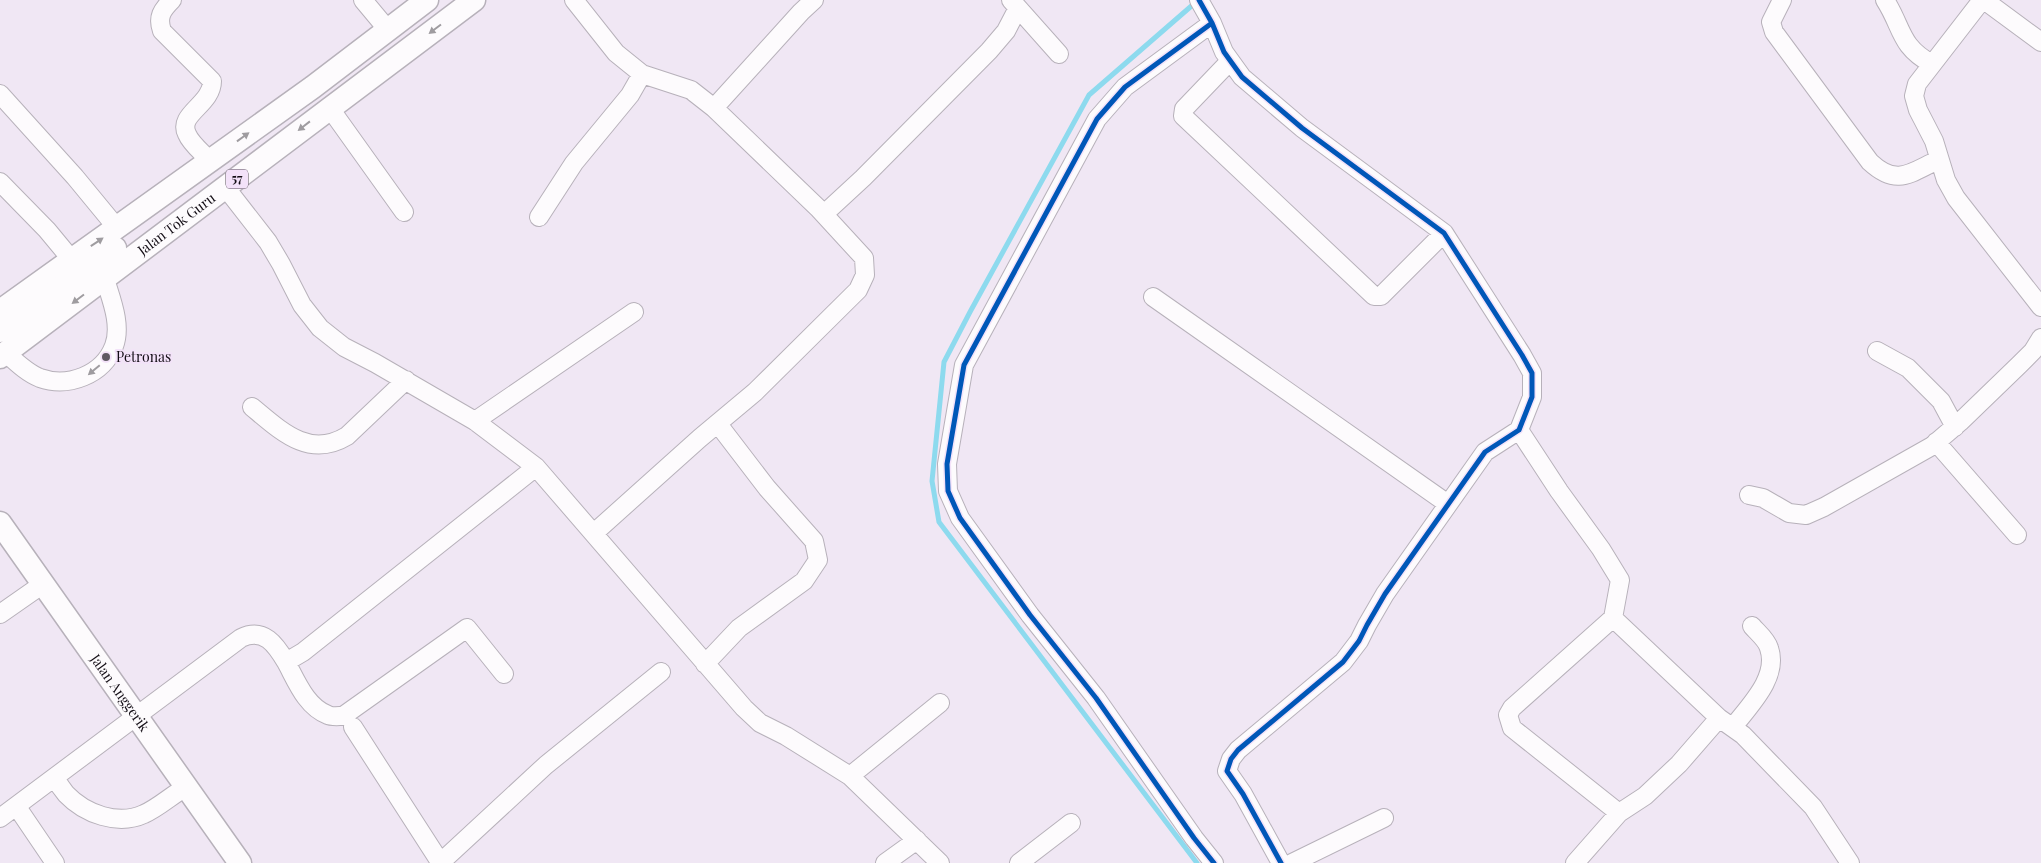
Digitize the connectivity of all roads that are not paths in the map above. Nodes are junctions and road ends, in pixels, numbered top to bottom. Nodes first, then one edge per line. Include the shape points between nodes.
1 (172, 0) edge
2 (363, 0) edge
3 (427, 0) edge
4 (474, 0) edge
5 (574, 0) edge
6 (814, 0) edge
7 (1199, 0) edge
8 (1782, 0) edge
9 (1885, 0) edge
10 (1983, 0) edge
11 (1014, 4) edge
12 (1210, 20) junction
13 (388, 30) junction
14 (2040, 41) edge
15 (1058, 54) dead end
16 (1230, 61) junction
17 (1932, 64) junction
18 (642, 74) junction
19 (0, 94) edge
20 (329, 107) junction
21 (714, 108) junction
22 (1938, 160) junction
23 (210, 161) junction
24 (0, 182) edge
25 (226, 188) junction
26 (404, 212) dead end
27 (824, 214) junction
28 (539, 217) dead end
29 (117, 228) junction
30 (1444, 233) junction
31 (71, 259) junction
32 (105, 279) junction
33 (1153, 297) dead end
34 (2041, 308) edge
35 (0, 311) edge
36 (634, 312) dead end
37 (0, 331) edge
38 (2041, 338) edge
39 (1877, 351) dead end
40 (3, 355) edge
41 (406, 380) junction
42 (252, 407) dead end
43 (475, 421) junction
44 (718, 424) junction
45 (1954, 427) junction
46 (1519, 430) junction
47 (1936, 442) junction
48 (536, 467) junction
49 (1748, 495) dead end
50 (1448, 504) junction
51 (0, 523) edge
52 (594, 533) junction
53 (2017, 535) dead end
54 (43, 584) junction
55 (0, 614) edge
56 (1613, 618) junction
57 (1752, 626) dead end
58 (286, 662) junction
59 (705, 664) junction
60 (661, 672) dead end
61 (504, 674) dead end
62 (940, 703) dead end
63 (136, 717) junction
64 (1726, 722) junction
65 (353, 726) dead end
66 (850, 776) junction
67 (55, 778) junction
68 (186, 786) junction
69 (17, 807) junction
70 (1619, 813) junction
71 (0, 818) edge
72 (1384, 818) dead end
73 (1071, 823) dead end
74 (917, 840) junction
75 (55, 863) edge
76 (240, 863) edge
77 (440, 863) edge
78 (884, 863) edge
79 (940, 863) edge
80 (1019, 863) edge
81 (1214, 863) edge
82 (1281, 863) edge
83 (1292, 863) edge
84 (1575, 863) edge
85 (1850, 863) edge

1 - 23 street via 158,20 162,31 212,81 212,90 206,100 188,117 184,127
2 - 13 street
3 - 13 main road, 57
4 -> 20 main road, Jalan Tok Guru / 57
5 - 18 street via 616,54
6 - 21 street
7 - 12 street
8 - 22 street via 1771,22 1774,32 1870,162 1881,172 1895,176
9 - 17 street via 1909,47
10 - 14 street
10 - 17 street
11 - 15 street
11 - 27 street via 1006,32 989,51
12 - 16 street
12 - 81 street via 1125,87 1097,119 964,365 947,464 948,491 960,518 1096,698
23 -> 13 main road, 57
16 - 30 street via 1242,77 1274,105
16 - 30 street via 1184,109 1184,116 1374,296 1381,296
17 - 22 street via 1917,84 1914,96 1934,141
18 - 21 street via 691,90
18 - 28 street via 630,95 574,163
19 - 29 street
20 -> 25 main road, Jalan Tok Guru / 57
20 - 26 street
21 - 27 street
22 - 34 street via 1956,198
23 - 29 main road, 57
23 - 37 main road via 126,240
24 - 31 street
25 - 32 main road, Jalan Tok Guru / 57
25 - 41 street via 268,242 302,305 320,328 344,347
27 - 44 street via 864,258 865,275 858,290
31 -> 29 main road, 57
30 - 46 street via 1532,373 1532,397
31 - 35 main road, 57
32 -> 40 main road, Jalan Tok Guru / 57
32 -> 40 street via 117,320 114,346 104,362 86,377 64,382 40,378
33 - 50 street
36 - 43 street
38 - 45 street via 2033,351
39 - 45 street via 1908,368 1941,401
41 - 42 street via 347,436 322,446 304,443 287,434
41 - 43 street
43 - 48 street
44 - 52 street
44 - 59 street via 767,488 814,541 818,560 804,581 739,628
45 - 47 street
46 - 50 street via 1485,452
46 - 56 street via 1620,580
47 - 49 street via 1806,515 1789,513 1762,498
47 - 53 street
48 - 52 street
48 - 58 street via 303,652
50 - 82 street via 1385,594 1359,641 1343,662 1238,750 1231,760 1227,770
51 - 54 main road, Jalan Anggerik
52 - 59 street
54 - 55 street
54 - 63 main road, Jalan Anggerik
56 - 64 street
56 - 70 street via 1517,702 1508,715 1508,721 1512,728
57 - 64 street via 1769,646 1772,668 1760,692
58 - 61 street via 314,706 328,715 344,716 467,628
58 - 63 street via 271,640 262,636 245,636
59 - 66 street via 760,723
60 - 77 street via 546,765
62 - 66 street
63 - 67 street
63 - 68 main road, Jalan Anggerik
64 - 70 street via 1645,796
64 - 85 street via 1813,806
65 - 77 street
66 - 74 street
67 - 68 street via 66,794 81,806 102,816 124,819 144,814
67 - 69 street
68 - 76 main road, Jalan Anggerik
69 - 71 street
69 - 75 street
70 - 84 street
72 - 83 street
73 - 80 street
74 - 78 street
74 - 79 street

